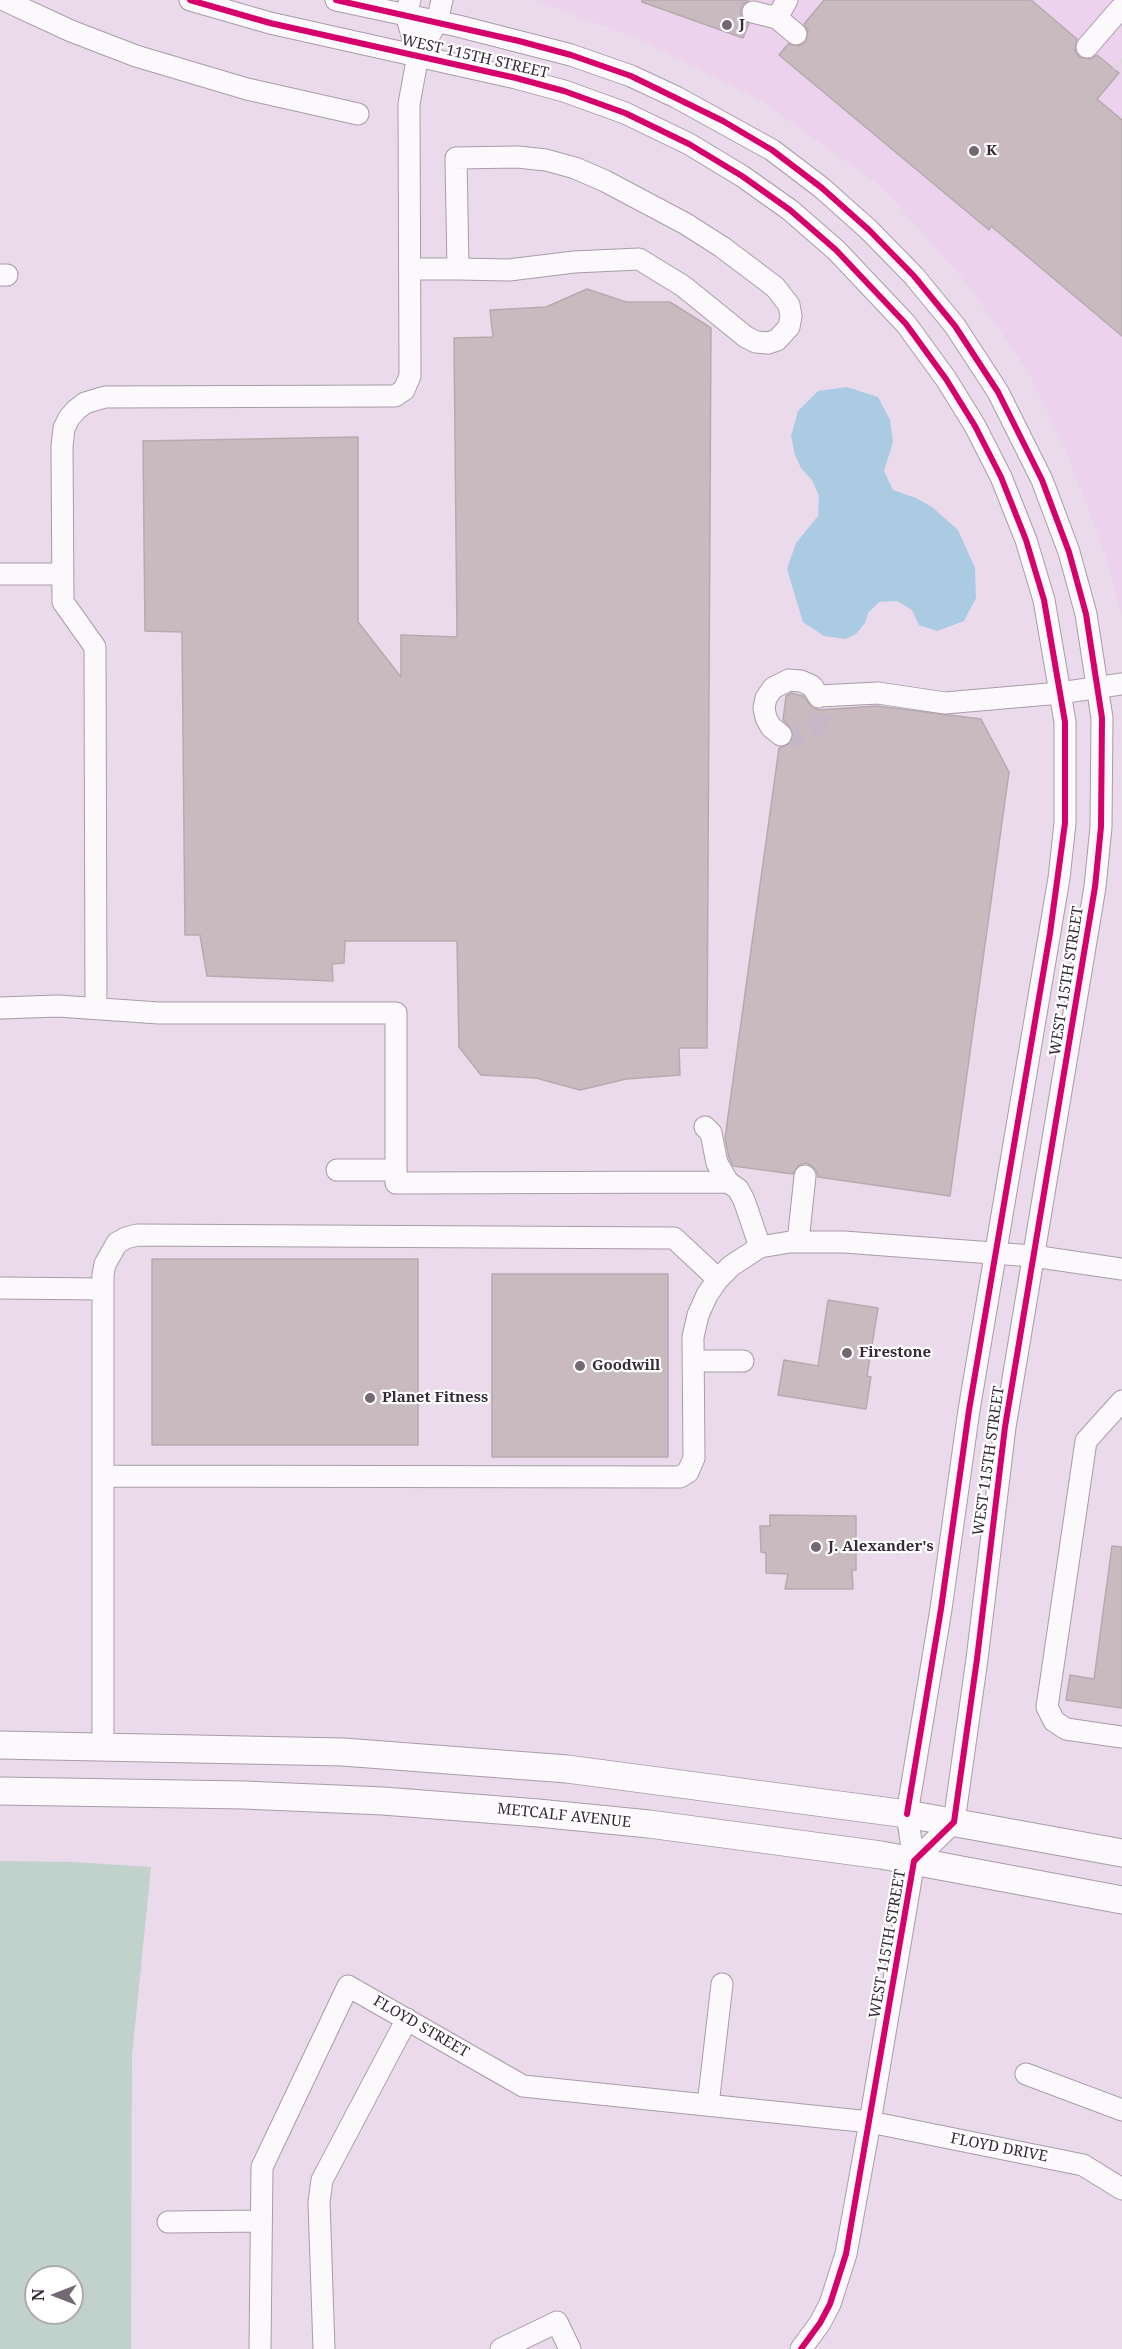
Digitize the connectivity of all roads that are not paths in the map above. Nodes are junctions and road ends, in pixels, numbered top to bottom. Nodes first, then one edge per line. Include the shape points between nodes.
1 (4, 0) edge
2 (190, 0) edge
3 (336, 0) edge
4 (442, 0) edge
5 (1118, 6) edge
6 (408, 7) edge
7 (782, 9) edge
8 (753, 12) dead end
9 (437, 22) junction
10 (796, 34) dead end
11 (1087, 47) dead end
12 (418, 55) junction
13 (357, 114) dead end
14 (410, 268) junction
15 (458, 269) junction
16 (0, 574) edge
17 (63, 574) junction
18 (1122, 684) edge
19 (1098, 688) junction
20 (1060, 693) junction
21 (781, 735) dead end
22 (0, 1008) edge
23 (96, 1008) junction
24 (705, 1127) dead end
25 (337, 1170) dead end
26 (396, 1170) junction
27 (805, 1176) dead end
28 (728, 1182) junction
29 (798, 1242) junction
30 (760, 1247) junction
31 (995, 1252) junction
32 (1033, 1256) junction
33 (1122, 1269) edge
34 (718, 1279) junction
35 (0, 1288) edge
36 (103, 1289) junction
37 (693, 1361) junction
38 (743, 1361) dead end
39 (1122, 1401) edge
40 (104, 1476) junction
41 (1122, 1737) edge
42 (0, 1745) edge
43 (103, 1746) junction
44 (0, 1791) edge
45 (906, 1814) junction
46 (954, 1822) junction
47 (1122, 1853) edge
48 (914, 1861) junction
49 (1122, 1900) edge
50 (722, 1984) dead end
51 (407, 2019) junction
52 (1026, 2074) dead end
53 (708, 2105) junction
54 (1122, 2110) edge
55 (870, 2122) junction
56 (1122, 2189) edge
57 (261, 2221) junction
58 (168, 2222) dead end
59 (808, 2347) edge
60 (260, 2349) edge
61 (324, 2349) edge
62 (501, 2349) edge
63 (570, 2349) edge

1 - 13 street via 135,56 247,89
2 - 12 street, WEST 115TH STREET via 270,23
3 - 6 street, WEST 115TH STREET
4 - 9 street
5 - 11 street
6 - 9 street, WEST 115TH STREET
6 - 12 street
7 - 8 street
7 - 10 street
9 - 12 street
9 - 19 street, WEST 115TH STREET via 571,55 676,97 772,150 822,188 915,276 955,326 998,392 1042,480 1069,552 1086,614
12 - 14 street via 409,104
12 - 20 street, WEST 115TH STREET via 564,91 625,113 689,144 742,176 836,250 906,324 946,379 1001,477 1044,600
14 - 15 street
14 - 17 street via 410,376 407,386 395,396 111,397 95,399 76,410 62,439
15 - 15 street via 509,270 639,260 683,286 756,342 777,340 789,327 791,316 789,305 775,287 686,224 605,181 546,160 456,158
16 - 17 street
17 - 23 street via 63,602 95,647
18 - 19 street
19 - 20 street
19 - 32 street, WEST 115TH STREET via 1103,767 1095,887
20 - 21 street via 937,708 819,696 812,686 795,680 783,681 773,688 764,708 771,727
20 - 31 street, WEST 115TH STREET via 1066,776 1059,878
22 - 23 street
23 - 26 street via 159,1013 396,1013
24 - 28 street via 711,1133 717,1163
25 - 26 street
26 - 28 street via 396,1183
27 - 29 street
28 - 30 street via 744,1200
29 - 30 street
29 - 31 street
30 - 34 street
31 - 32 street
31 - 45 street, WEST 115TH STREET
32 - 33 street
32 - 46 street, WEST 115TH STREET via 1005,1427
34 - 36 street via 674,1238 137,1235 117,1243 110,1252
34 - 37 street via 698,1315
35 - 36 street
36 - 40 street
37 - 38 street
37 - 40 street via 694,1458 680,1477
39 - 41 street via 1086,1441 1047,1707 1054,1721 1066,1729
40 - 43 street
42 - 43 main road
43 - 45 main road via 343,1752 567,1769
44 - 48 main road, METCALF AVENUE via 419,1803 649,1824
45 - 46 main road
45 - 48 street, WEST 115TH STREET
46 - 47 main road
46 - 48 street, WEST 115TH STREET
48 - 49 main road, METCALF AVENUE
48 - 55 street, WEST 115TH STREET
50 - 53 street
51 - 53 street, FLOYD STREET via 523,2086
51 - 57 street, FLOYD STREET via 348,1986 262,2167
51 - 61 street via 322,2180 319,2202
52 - 54 street
53 - 55 street, FLOYD STREET
55 - 56 street, FLOYD DRIVE via 1083,2164
55 - 59 street, WEST 115TH STREET via 846,2254 830,2304
57 - 58 street
57 - 60 street, FLOYD STREET
62 - 63 street via 557,2322

